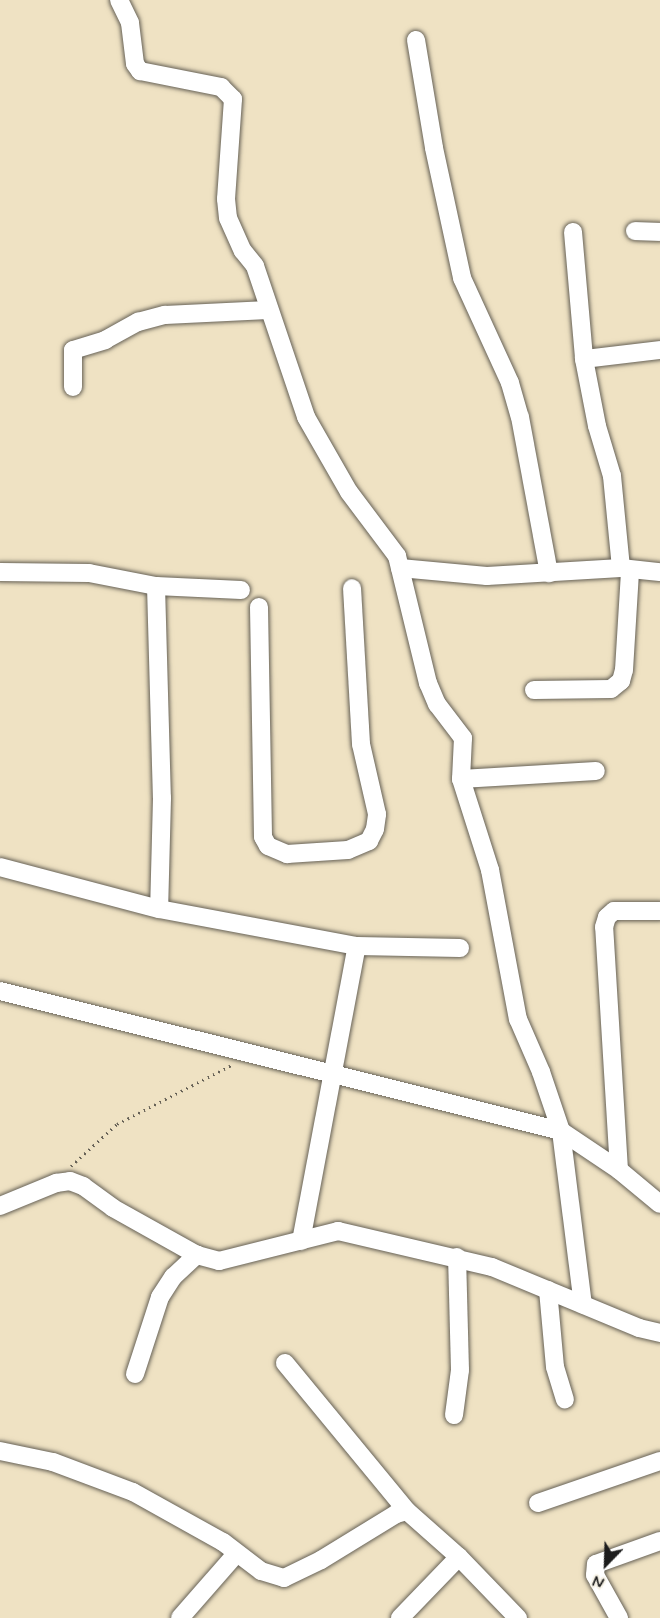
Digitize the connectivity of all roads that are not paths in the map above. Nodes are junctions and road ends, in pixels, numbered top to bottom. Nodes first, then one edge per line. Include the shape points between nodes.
1 (119, 0) edge
2 (416, 40) dead end
3 (634, 231) dead end
4 (573, 232) dead end
5 (660, 232) edge
6 (268, 310) junction
7 (660, 350) edge
8 (584, 359) junction
9 (73, 387) dead end
10 (400, 568) junction
11 (625, 570) junction
12 (0, 572) edge
13 (660, 572) edge
14 (549, 573) junction
15 (156, 586) junction
16 (352, 588) dead end
17 (241, 590) dead end
18 (260, 607) dead end
19 (534, 690) dead end
20 (596, 771) dead end
21 (461, 779) junction
22 (0, 867) edge
23 (159, 909) junction
24 (660, 911) edge
25 (357, 946) junction
26 (460, 948) dead end
27 (0, 991) edge
28 (334, 1073) junction
29 (561, 1131) junction
30 (619, 1170) junction
31 (660, 1204) edge
32 (0, 1206) edge
33 (301, 1241) junction
34 (197, 1255) junction
35 (457, 1257) junction
36 (548, 1290) junction
37 (584, 1305) junction
38 (660, 1333) edge
39 (285, 1363) dead end
40 (135, 1374) dead end
41 (565, 1399) dead end
42 (454, 1415) dead end
43 (0, 1451) edge
44 (660, 1461) edge
45 (538, 1503) dead end
46 (407, 1511) junction
47 (660, 1541) edge
48 (237, 1553) junction
49 (459, 1557) junction
50 (180, 1618) edge
51 (400, 1618) edge
52 (518, 1618) edge
53 (619, 1618) edge

1 - 6 street via 130,23 135,64 140,71 221,87 233,99 228,218 255,266
2 - 14 street via 462,278 510,383
3 - 5 street
4 - 8 street
6 - 9 street via 165,315 138,322 105,340 73,350
6 - 10 street via 306,417 349,492 397,556
7 - 8 street
8 - 11 street via 612,476
10 - 14 street via 487,576
10 - 21 street via 428,683 437,704 463,738
11 - 13 street
11 - 14 street
11 - 19 street via 621,681 610,689
12 - 15 street via 89,573
15 - 17 street
15 - 23 street via 162,798
16 - 18 street via 361,744 377,814 369,841 348,850 287,854 268,846 263,837
20 - 21 street
21 - 29 street via 490,870 518,1019
22 - 23 street
23 - 25 street
24 - 30 street via 614,910 604,927
25 - 26 street
25 - 28 street
27 - 28 street
28 - 29 street
28 - 33 street
29 - 30 street
29 - 37 street
30 - 31 street
32 - 34 street via 70,1181
33 - 34 street via 219,1261
33 - 35 street via 338,1231
34 - 40 street via 173,1277 160,1297
35 - 36 street
35 - 42 street via 460,1370
36 - 37 street
36 - 41 street via 555,1367
37 - 38 street
39 - 46 street
43 - 48 street via 53,1462 133,1492 170,1510
44 - 45 street
46 - 48 street via 284,1578 261,1571
46 - 49 street
47 - 53 street via 596,1564 595,1575
48 - 50 street
49 - 51 street
49 - 52 street

